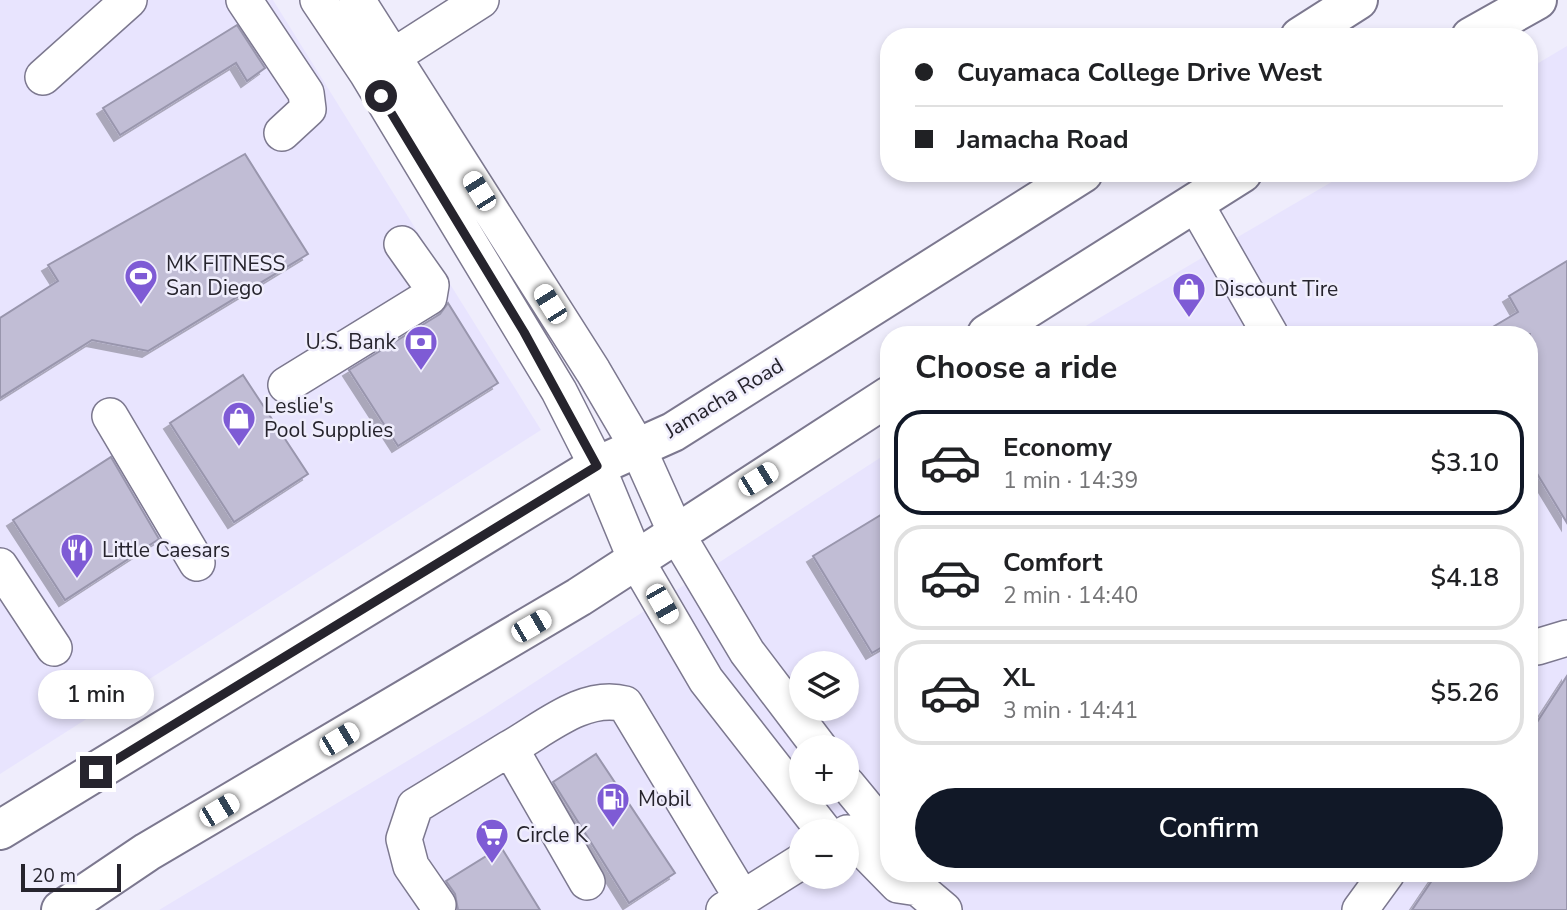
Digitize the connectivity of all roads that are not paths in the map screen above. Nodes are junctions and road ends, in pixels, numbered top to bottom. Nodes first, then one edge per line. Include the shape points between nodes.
1 (129, 0) edge
2 (244, 0) edge
3 (318, 0) edge
4 (357, 0) edge
5 (481, 0) edge
6 (1358, 0) edge
7 (1537, 0) edge
8 (1314, 28) edge
9 (1487, 28) edge
10 (380, 65) junction
11 (43, 77) dead end
12 (282, 132) dead end
13 (1069, 182) edge
14 (1228, 182) edge
15 (1195, 203) junction
16 (402, 244) dead end
17 (1000, 326) edge
18 (1265, 326) edge
19 (286, 385) dead end
20 (880, 402) edge
21 (110, 416) dead end
22 (637, 446) junction
23 (597, 466) junction
24 (676, 533) junction
25 (636, 560) junction
26 (197, 563) dead end
27 (1, 569) edge
28 (54, 648) dead end
29 (810, 735) edge
30 (510, 748) junction
31 (859, 805) edge
32 (815, 819) edge
33 (869, 825) edge
34 (0, 830) edge
35 (880, 847) edge
36 (789, 869) edge
37 (587, 882) dead end
38 (919, 882) edge
39 (1380, 882) edge
40 (733, 904) edge
41 (438, 905) dead end
42 (61, 910) edge
43 (944, 910) edge
44 (1360, 910) edge

1 - 11 street
2 - 12 street via 306,93 308,109
3 - 10 street
4 - 10 street
5 - 10 street
6 - 8 main road
7 - 9 main road
10 - 22 street
10 - 23 street
13 - 22 main road, Jamacha Road via 673,432
14 - 15 main road
15 - 17 main road
15 - 18 street
16 - 19 street via 430,285 429,298
20 - 24 main road
21 - 26 street
22 - 23 main road, Jamacha Road
22 - 24 street
23 - 25 street
23 - 34 main road, Jamacha Road
24 - 25 main road
24 - 29 street via 747,652
25 - 32 street via 706,680
25 - 42 main road via 147,852
27 - 28 street
30 - 37 street
30 - 40 street via 590,702 625,704
30 - 41 street via 415,806 404,839 411,866
31 - 33 street
33 - 35 street
36 - 40 street
38 - 43 street
39 - 44 street

